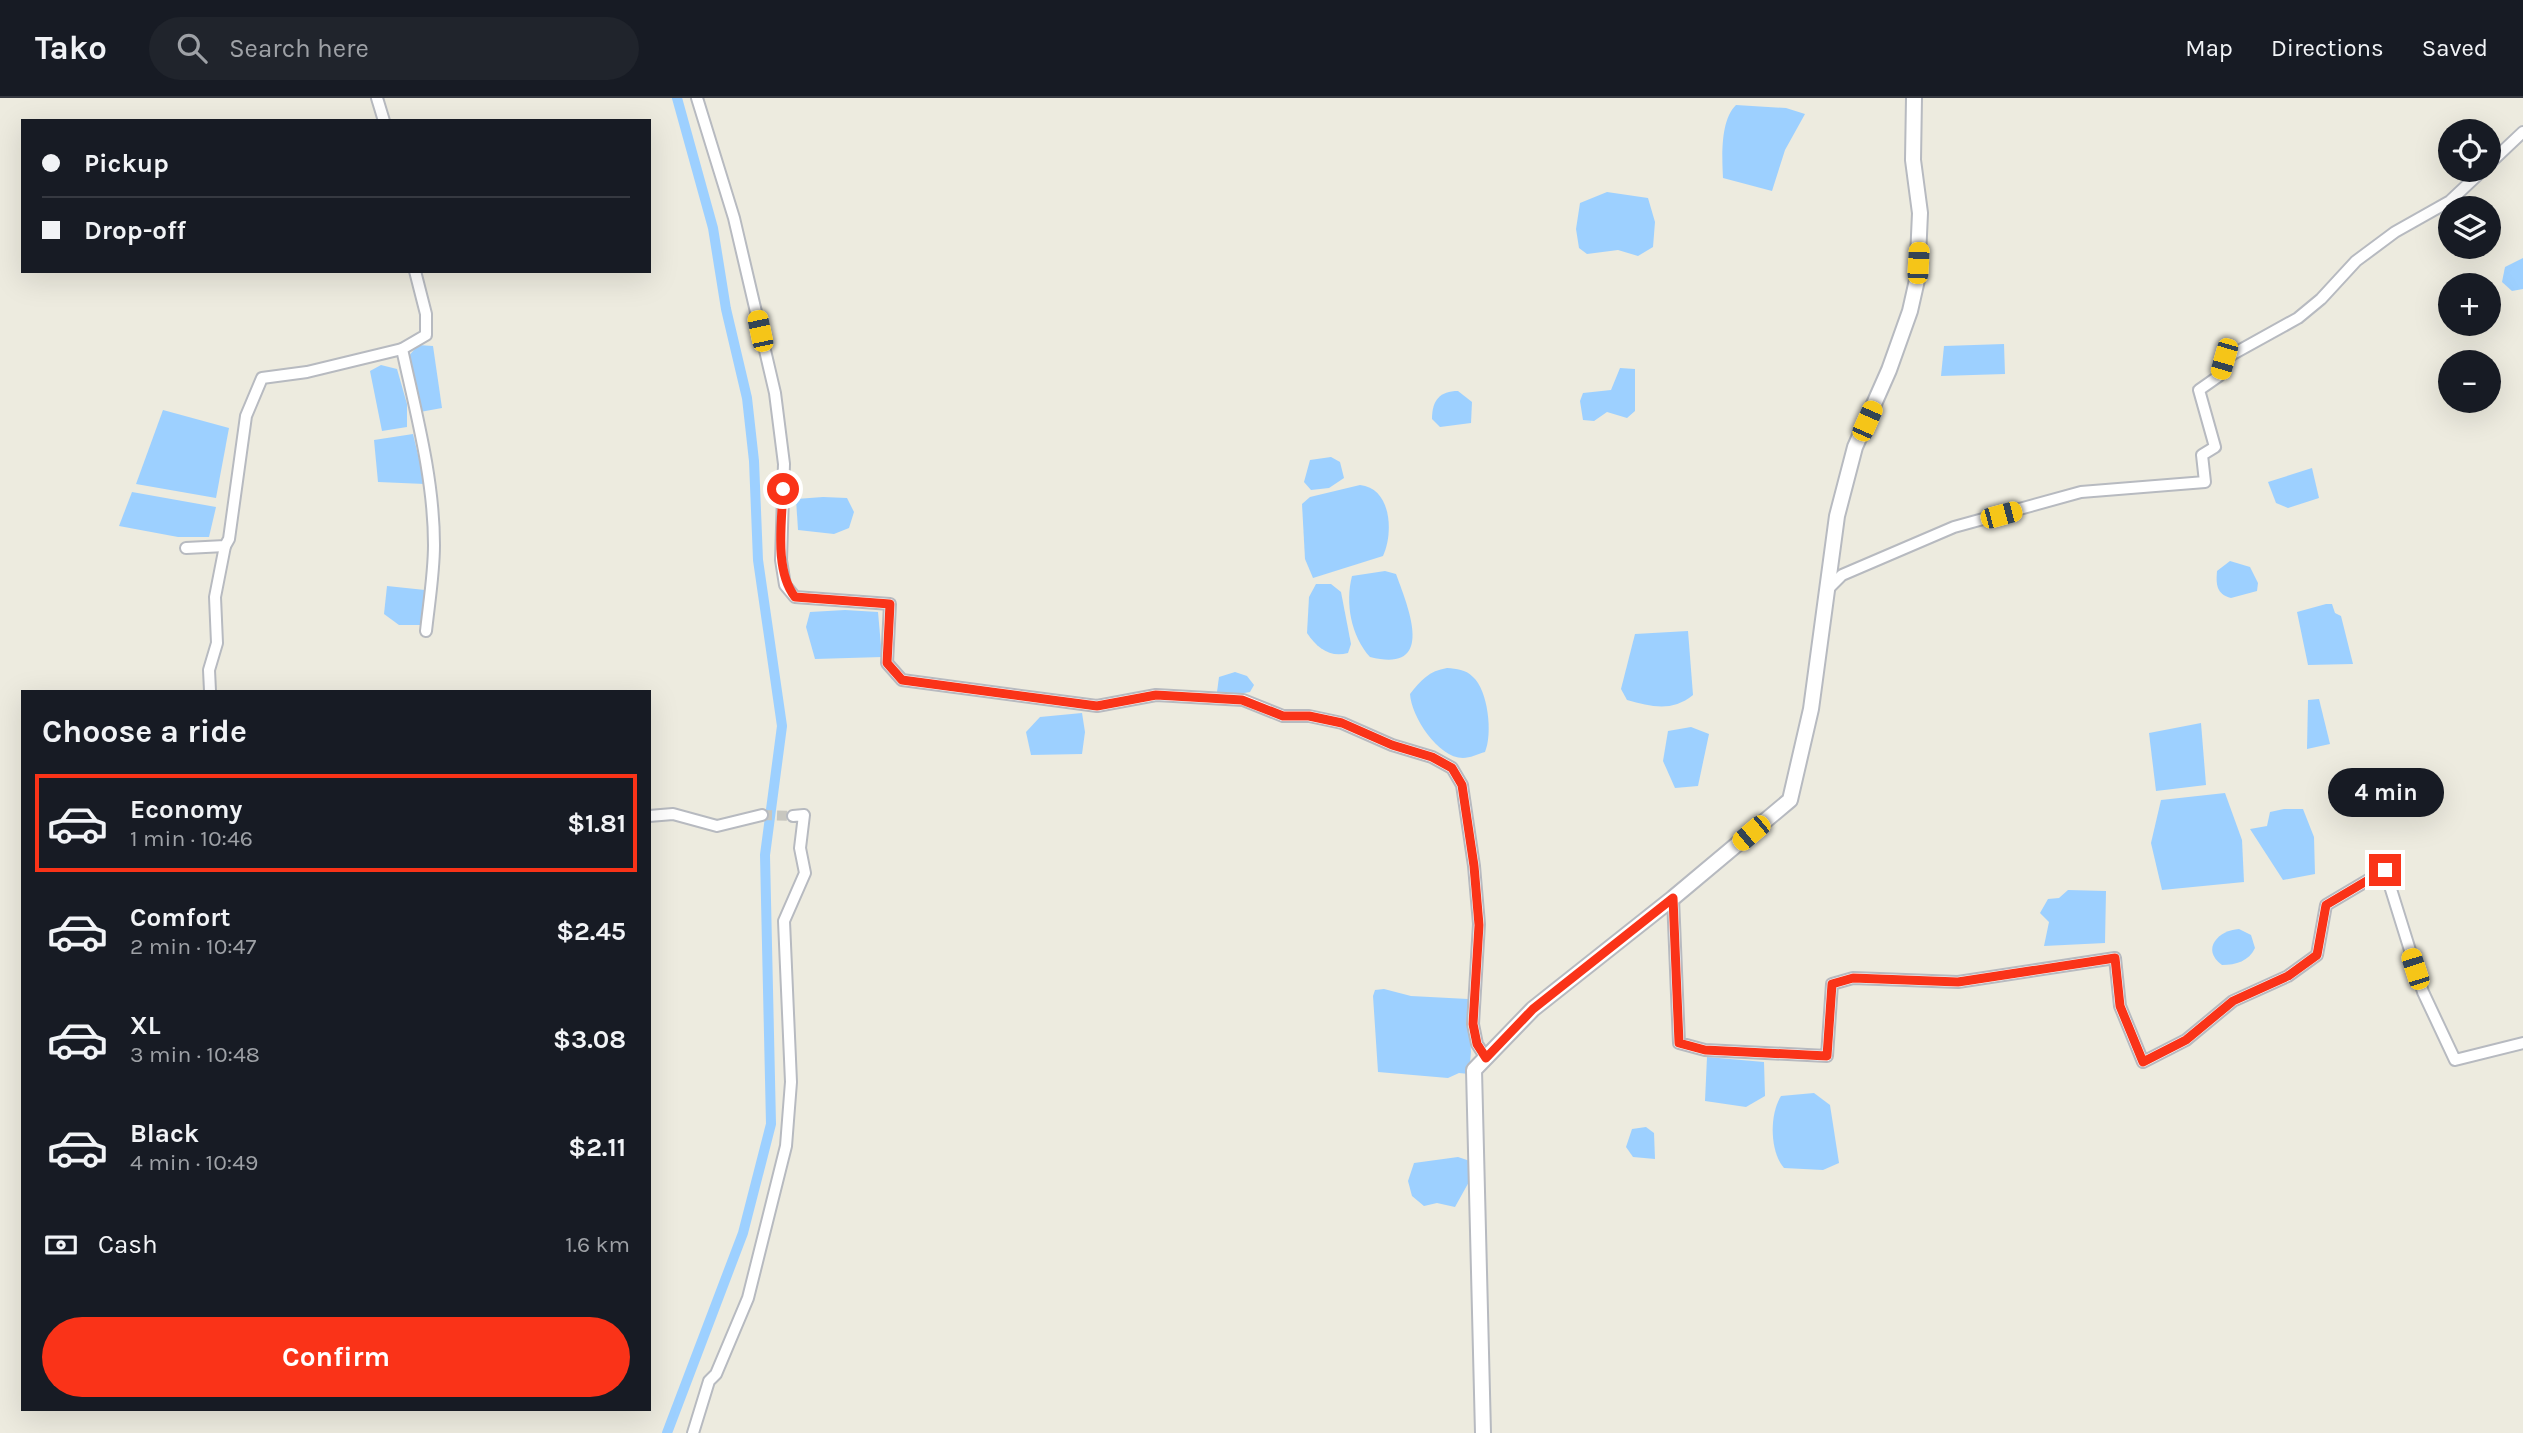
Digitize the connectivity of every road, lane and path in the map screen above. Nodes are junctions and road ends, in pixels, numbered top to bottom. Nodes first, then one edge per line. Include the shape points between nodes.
1 (377, 98) edge
2 (697, 98) edge
3 (1914, 98) edge
4 (383, 119) edge
5 (2523, 132) edge
6 (2501, 153) edge
7 (2470, 182) edge
8 (416, 273) edge
9 (402, 349) junction
10 (225, 546) junction
11 (186, 548) dead end
12 (1827, 590) junction
13 (426, 631) dead end
14 (210, 690) edge
15 (651, 816) edge
16 (762, 816) tunnel mouth
17 (793, 816) dead end
18 (1673, 898) junction
19 (2523, 1043) edge
20 (1486, 1058) junction
21 (693, 1433) edge
22 (1483, 1433) edge

1 - 4 street
2 - 20 street via 734,219 775,393 783,464 781,560 785,584 795,597 890,604 887,663 902,680 1097,706 1156,695 1242,700 1283,716 1342,723 1452,768 1462,785 1474,866 1479,925 1473,1024
3 - 12 street via 1913,160 1920,213 1917,280 1889,370 1855,447 1836,516
5 - 6 street
7 - 12 street via 2449,201 2356,261 2298,318 2224,359 2219,376 2199,390 2216,447 2202,455 2205,482 2081,492 1954,527 1842,575
8 - 9 street via 426,314 426,335
9 - 10 street via 262,378 246,416
9 - 13 street via 422,438 432,514 434,546
10 - 11 street
10 - 14 street via 215,597 217,643 209,670
12 - 18 street via 1811,709 1790,800
15 - 16 street via 673,814 717,826
17 - 21 street via 804,815 800,848 805,873 784,921 791,1082 786,1146 748,1298 709,1381
18 - 19 street via 1679,1043 1705,1050 1827,1056 1832,984 1853,978 1958,982 2115,958 2120,1006 2143,1062 2186,1040 2233,1001 2288,976 2317,955 2326,905 2385,870 2423,992 2455,1060
18 - 20 street via 1533,1009
20 - 22 street via 1474,1070

